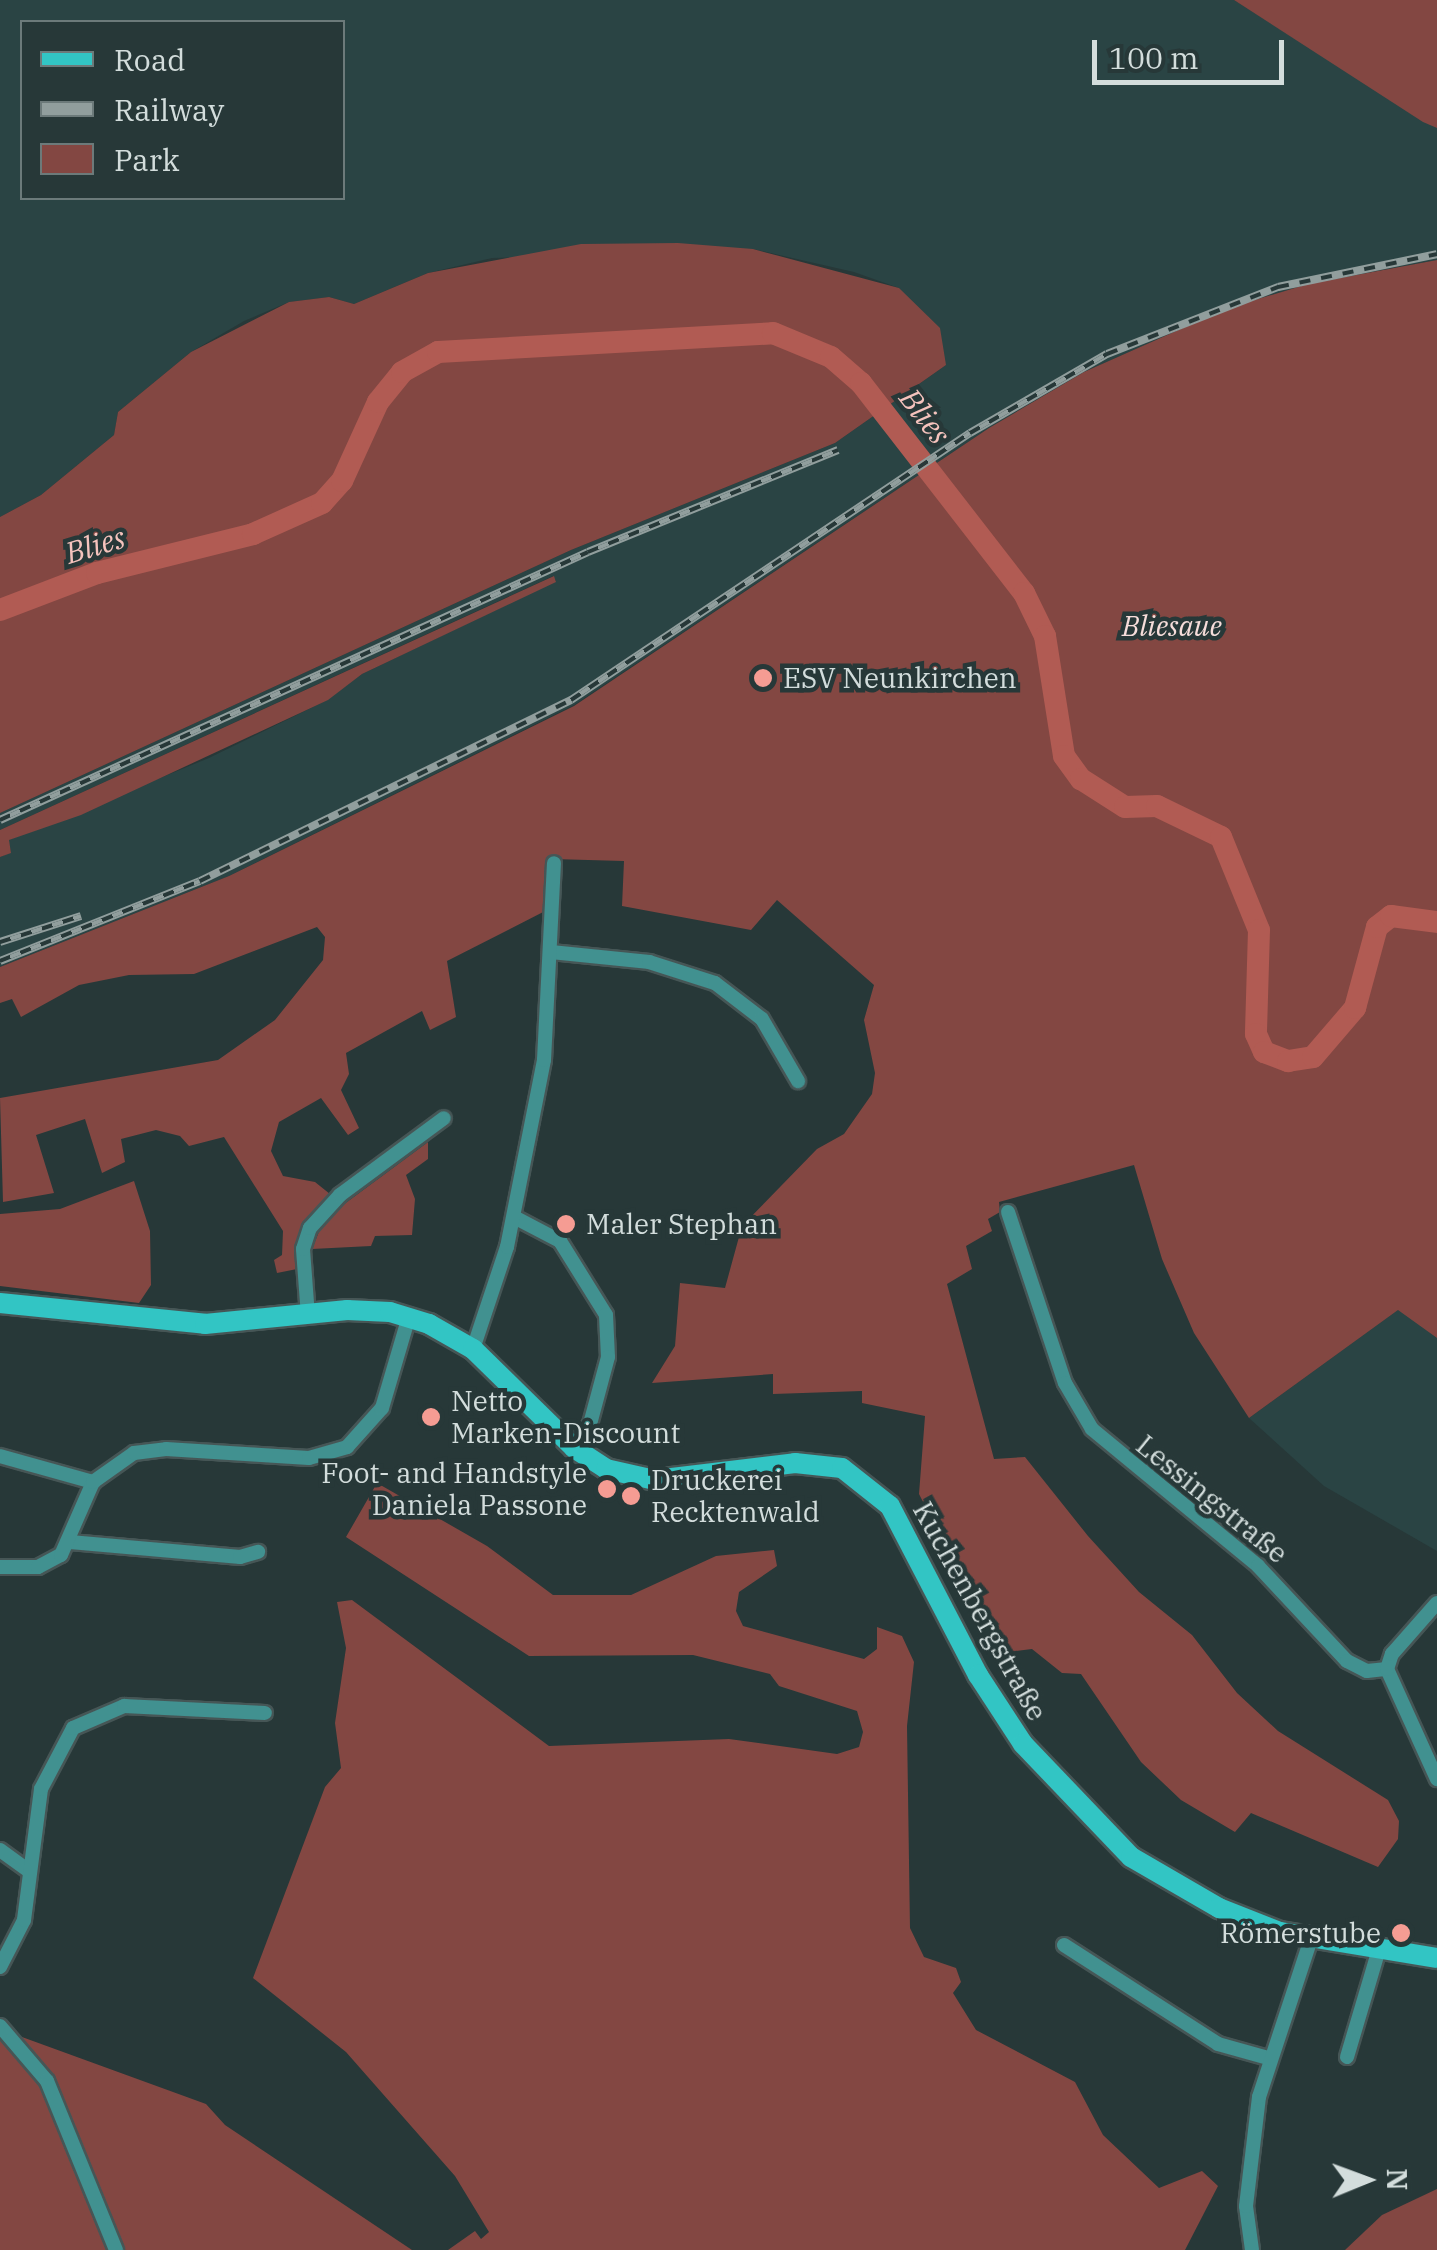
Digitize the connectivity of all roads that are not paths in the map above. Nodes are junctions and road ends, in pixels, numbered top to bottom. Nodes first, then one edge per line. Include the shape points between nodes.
1 (554, 864) dead end
2 (551, 952) junction
3 (798, 1081) dead end
4 (444, 1118) dead end
5 (1008, 1212) dead end
6 (514, 1217) junction
7 (0, 1302) edge
8 (308, 1316) junction
9 (409, 1316) junction
10 (473, 1348) junction
11 (574, 1448) junction
12 (0, 1456) edge
13 (93, 1482) junction
14 (70, 1542) junction
15 (258, 1552) dead end
16 (0, 1567) edge
17 (1437, 1603) edge
18 (1388, 1669) junction
19 (265, 1712) dead end
20 (1437, 1779) edge
21 (0, 1850) edge
22 (30, 1871) junction
23 (1311, 1940) junction
24 (1064, 1946) dead end
25 (1379, 1948) junction
26 (1437, 1958) edge
27 (0, 1967) edge
28 (0, 2026) edge
29 (1347, 2057) dead end
30 (1268, 2058) junction
31 (116, 2250) edge
32 (1252, 2250) edge

1 - 2 street
2 - 3 street via 649,962 715,982 762,1019
2 - 6 street via 544,1060
4 - 8 street via 340,1195 310,1228 303,1249
5 - 18 street, Lessingstraße via 1065,1383 1092,1429 1258,1566 1347,1661 1367,1671
6 - 10 street
6 - 11 street via 560,1241 606,1315 608,1357 590,1424
7 - 8 main road, Kuchenbergstraße via 205,1324
8 - 9 main road, Kuchenbergstraße via 373,1309
9 - 10 main road, Kuchenbergstraße
9 - 13 street via 388,1393 364,1432 335,1452 284,1457 146,1450
10 - 11 main road, Kuchenbergstraße
11 - 23 main road, Kuchenbergstraße via 606,1469 640,1479 811,1463 868,1482 906,1533 1003,1716 1080,1809 1130,1857 1178,1888 1251,1922
12 - 13 street
13 - 14 street
14 - 15 street
14 - 16 street via 50,1564
17 - 18 street via 1392,1654
18 - 20 street
19 - 22 street via 124,1706 85,1720 64,1738 48,1768
21 - 22 street
22 - 27 street via 24,1920
23 - 25 main road, Kuchenbergstraße
23 - 30 street
24 - 30 street via 1218,2044
25 - 26 main road, Kuchenbergstraße
25 - 29 street
28 - 31 street via 46,2081
30 - 32 street via 1251,2152 1246,2222

